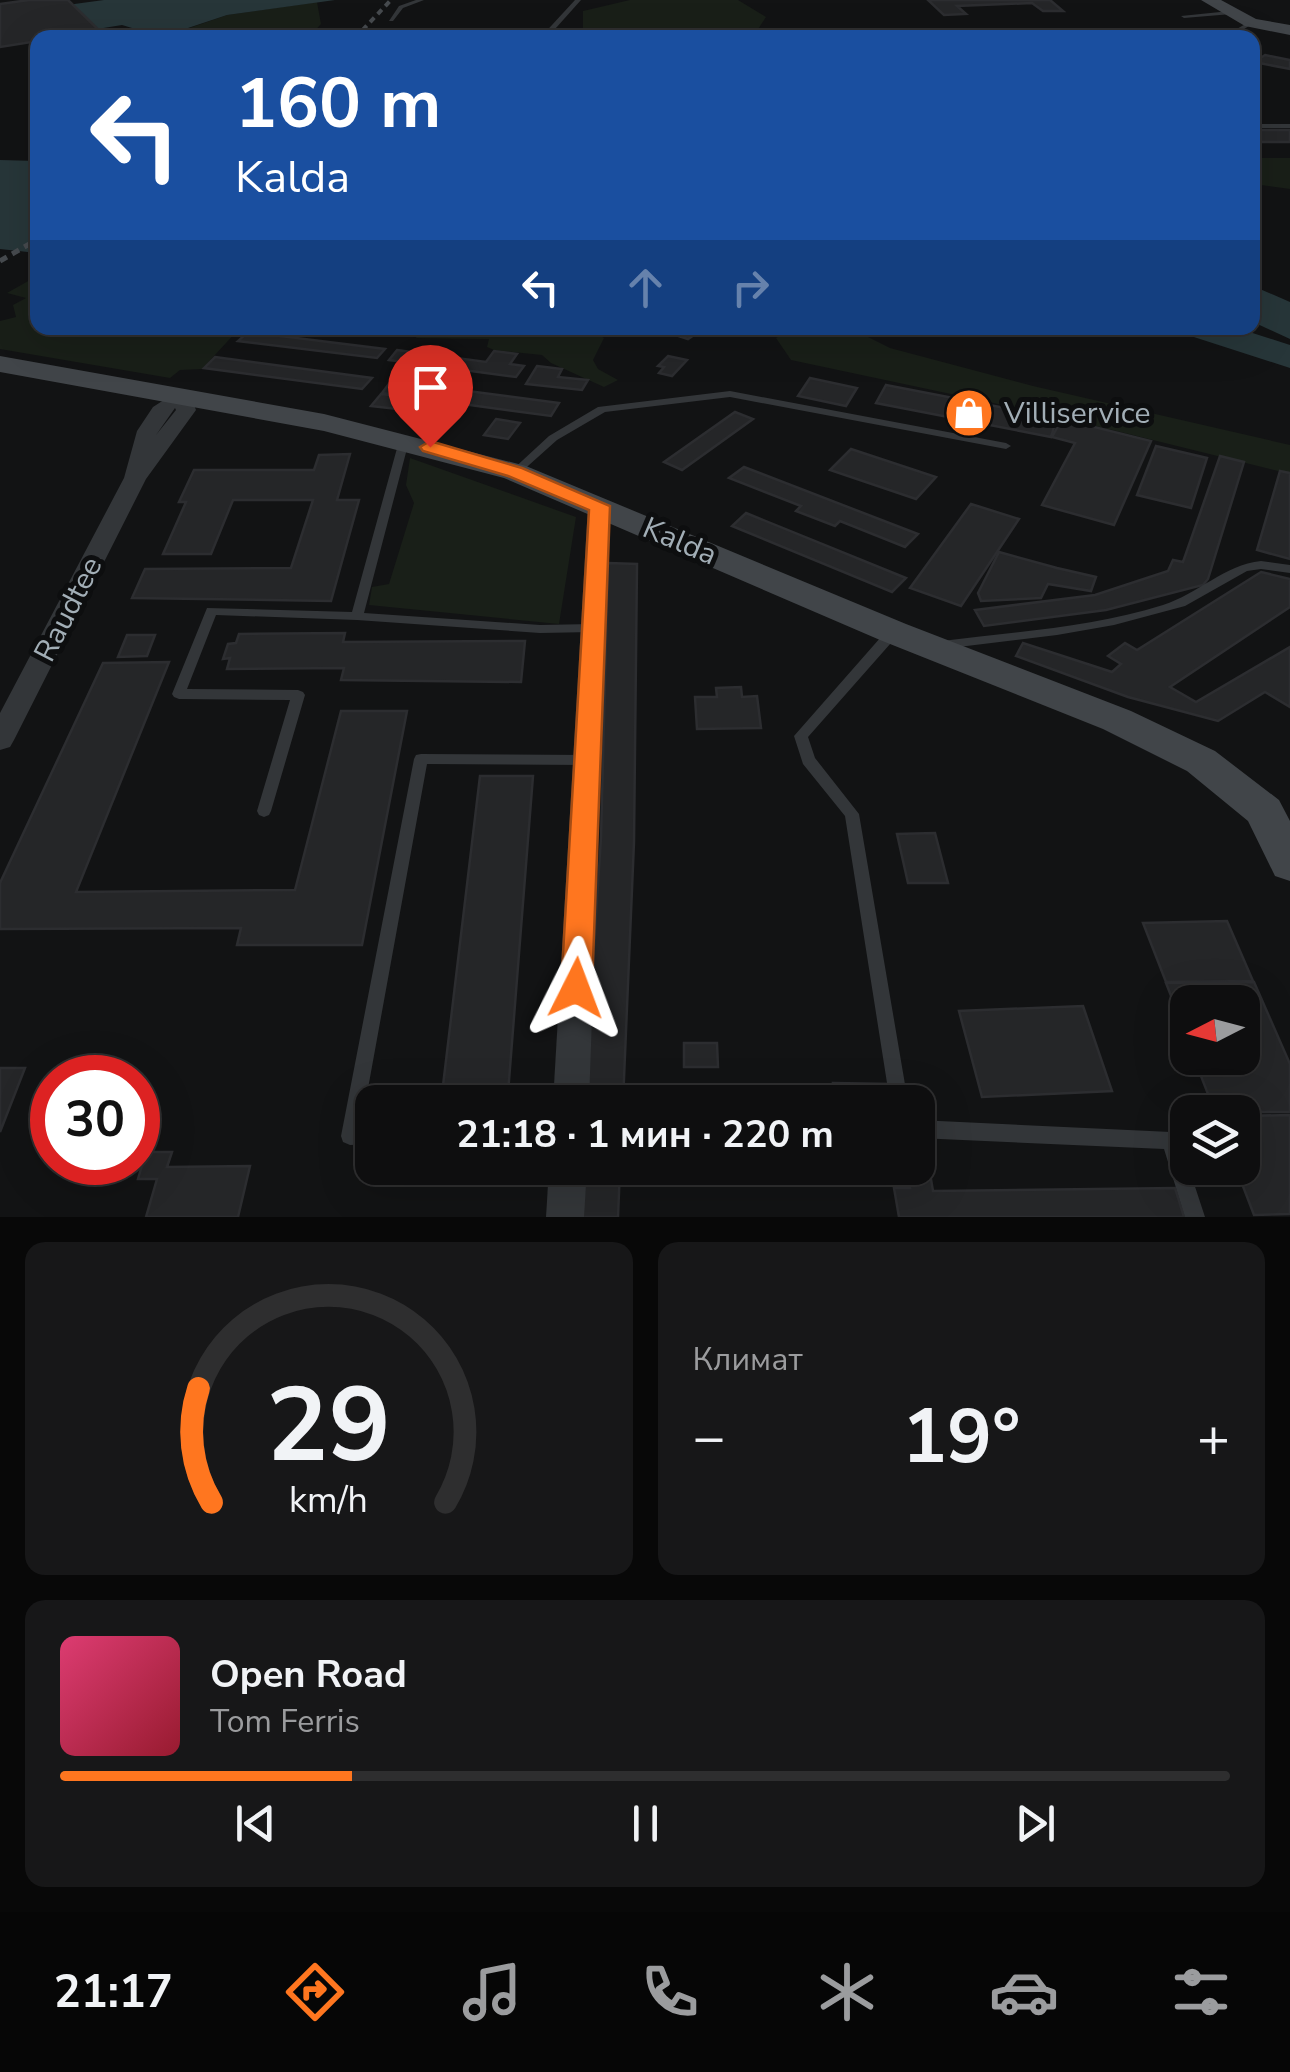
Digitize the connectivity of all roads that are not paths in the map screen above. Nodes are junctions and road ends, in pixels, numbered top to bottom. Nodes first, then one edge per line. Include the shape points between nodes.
1 (421, 0) edge
2 (578, 0) edge
3 (1210, 0) edge
4 (1230, 13) junction
5 (1184, 16) dead end
6 (391, 20) dead end
7 (1250, 23) junction
8 (550, 30) edge
9 (1238, 30) edge
10 (1284, 31) edge
11 (1260, 126) edge
12 (1290, 126) edge
13 (0, 364) edge
14 (181, 396) junction
15 (404, 441) junction
16 (1006, 446) dead end
17 (515, 472) junction
18 (599, 506) junction
19 (1290, 569) edge
20 (357, 616) junction
21 (593, 628) junction
22 (893, 632) junction
23 (930, 646) junction
24 (0, 740) edge
25 (587, 760) junction
26 (264, 811) dead end
27 (1290, 864) edge
28 (360, 1085) edge
29 (572, 1085) edge
30 (896, 1085) edge
31 (355, 1109) edge
32 (935, 1130) edge
33 (355, 1136) edge
34 (567, 1185) edge
35 (565, 1217) edge
36 (1195, 1217) edge

1 - 6 lane via 401,7
2 - 8 lane
3 - 4 street
4 - 5 lane
4 - 7 street
7 - 9 lane
7 - 10 street
11 - 12 lane
13 - 14 street, Kalda
14 - 15 street, Kalda
14 - 24 street, Raudtee via 186,410 134,478
15 - 17 street, Kalda
15 - 20 lane
16 - 17 lane via 730,394 602,409 553,438
17 - 18 street, Kalda
18 - 21 street
18 - 22 street, Kalda
19 - 23 lane via 1253,565 1170,608
20 - 21 lane
20 - 26 lane via 211,611 179,694 298,695
21 - 25 street
22 - 23 street, Kalda
22 - 30 lane via 801,736 808,760 852,814
23 - 27 street, Kalda via 1201,760 1264,811
25 - 28 lane via 421,759
25 - 29 street
31 - 33 lane
32 - 36 lane via 1171,1141
34 - 35 street

